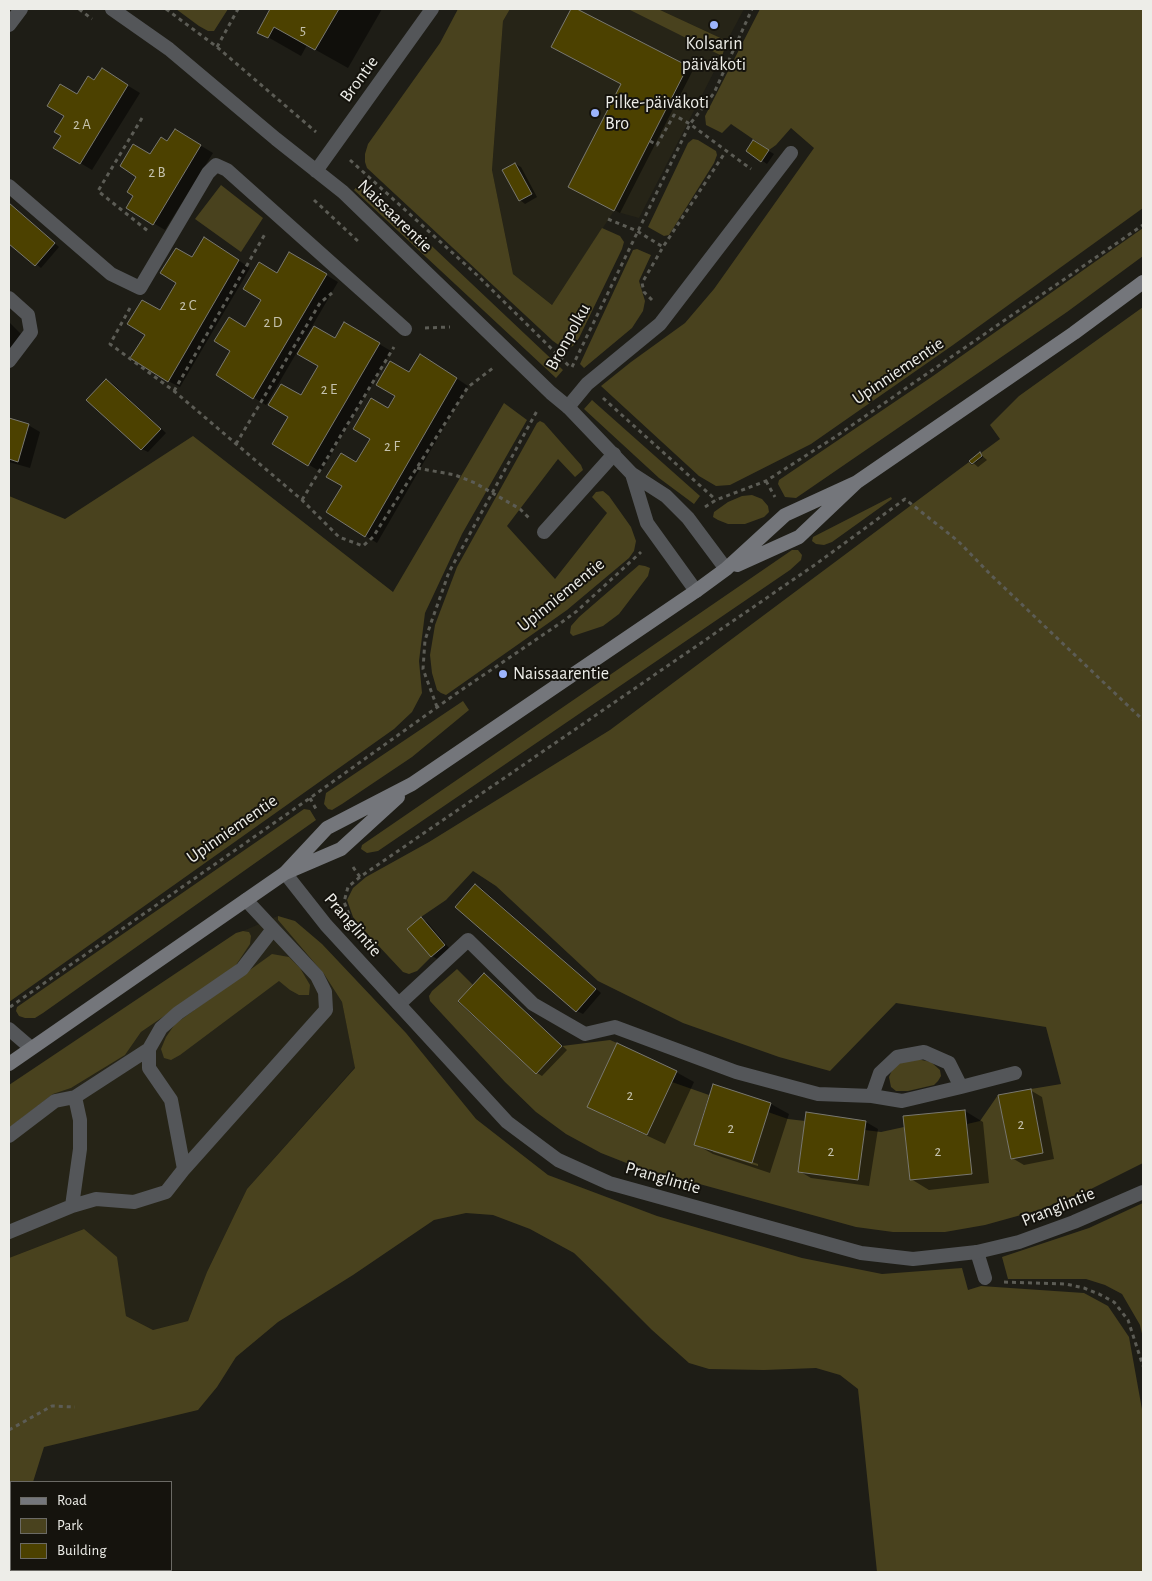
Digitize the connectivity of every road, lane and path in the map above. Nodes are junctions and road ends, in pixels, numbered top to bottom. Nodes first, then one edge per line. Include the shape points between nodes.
1 (22, 9) edge
2 (79, 9) edge
3 (112, 9) edge
4 (166, 9) edge
5 (238, 9) edge
6 (432, 9) edge
7 (752, 9) edge
8 (95, 20) dead end
9 (9, 25) edge
10 (217, 47) junction
11 (142, 118) dead end
12 (690, 124) junction
13 (317, 133) dead end
14 (650, 141) dead end
15 (726, 151) junction
16 (791, 153) dead end
17 (351, 161) dead end
18 (316, 171) junction
19 (769, 182) junction
20 (9, 186) edge
21 (313, 199) dead end
22 (277, 214) junction
23 (608, 219) dead end
24 (1143, 225) edge
25 (637, 231) junction
26 (166, 245) junction
27 (363, 245) dead end
28 (663, 247) junction
29 (349, 279) junction
30 (1143, 282) edge
31 (140, 288) junction
32 (9, 298) edge
33 (667, 315) junction
34 (442, 320) dead end
35 (405, 329) junction
36 (9, 361) edge
37 (571, 368) junction
38 (499, 374) dead end
39 (587, 384) junction
40 (174, 391) junction
41 (551, 393) junction
42 (532, 403) dead end
43 (568, 406) junction
44 (538, 408) junction
45 (544, 416) dead end
46 (236, 444) junction
47 (614, 454) junction
48 (417, 468) junction
49 (632, 474) junction
50 (857, 482) junction
51 (492, 493) junction
52 (302, 500) junction
53 (716, 500) junction
54 (520, 509) dead end
55 (688, 518) junction
56 (544, 532) dead end
57 (659, 538) junction
58 (726, 569) junction
59 (696, 591) junction
60 (437, 707) junction
61 (1143, 720) edge
62 (412, 784) junction
63 (285, 873) junction
64 (246, 900) junction
65 (349, 916) dead end
66 (273, 929) junction
67 (399, 1004) junction
68 (9, 1007) edge
69 (9, 1029) edge
70 (31, 1048) junction
71 (149, 1049) junction
72 (9, 1064) edge
73 (1015, 1073) dead end
74 (961, 1088) junction
75 (75, 1096) junction
76 (872, 1096) junction
77 (9, 1136) edge
78 (184, 1169) junction
79 (1143, 1192) edge
80 (72, 1206) junction
81 (9, 1232) edge
82 (977, 1252) junction
83 (985, 1278) joint
84 (1143, 1366) edge
85 (75, 1407) dead end
86 (9, 1430) edge

1 - 9 street
2 - 8 path
3 - 18 street, Naissaarentie via 169,49
4 - 10 path
5 - 10 path
6 - 18 street, Brontie
7 - 12 path, Bronpolku via 714,93
10 - 13 path
11 - 26 path via 98,191
12 - 14 path via 674,115 657,145
12 - 15 path
12 - 25 path, Bronpolku
15 - 19 path
15 - 28 path
16 - 19 street
17 - 37 path via 477,275
18 - 41 street, Naissaarentie via 343,192
19 - 33 street
20 - 31 street via 111,274
21 - 27 path
22 - 26 street via 227,170 216,166
22 - 29 street
22 - 40 path
23 - 25 path
24 - 53 path, Upinniementie via 835,437 766,480
25 - 28 path
25 - 37 path, Bronpolku
26 - 31 street
28 - 33 path via 642,283 644,292
29 - 35 street
29 - 46 path via 320,303
30 - 50 main road
31 - 40 path via 110,344
32 - 36 street via 28,315 31,332
33 - 39 street
34 - 35 path via 450,327
35 - 52 path
37 - 39 path
37 - 41 path, Bronpolku
38 - 48 path via 493,368 468,387
39 - 43 street
39 - 53 path
40 - 46 path
41 - 43 street, Naissaarentie
41 - 44 path, Bronpolku
42 - 44 path
43 - 47 street, Naissaarentie
44 - 45 path
44 - 51 path, Bronpolku
46 - 52 path
47 - 49 street, Naissaarentie
47 - 56 street
48 - 51 path via 455,475
48 - 52 path via 374,537 363,546 339,537
49 - 55 street, Naissaarentie via 666,496
49 - 57 street, Naissaarentie via 648,523
50 - 58 main road via 785,515
50 - 58 main road via 799,536
51 - 54 path
51 - 60 path, Bronpolku via 450,572 425,640 423,669
53 - 55 path, Upinniementie
55 - 58 street, Naissaarentie
57 - 59 street, Naissaarentie
57 - 60 path, Upinniementie via 562,622
58 - 59 main road
59 - 62 main road
60 - 68 path, Upinniementie
61 - 65 path via 958,541 905,499 816,564 360,877 348,886 344,902
62 - 63 main road via 341,849
62 - 63 main road via 327,828
63 - 64 main road
63 - 67 street, Pranglintie via 326,925
64 - 66 street
64 - 70 main road
66 - 71 street via 242,969 178,1013 161,1028
66 - 78 street via 317,976 325,992 326,1010
67 - 76 street via 468,940 533,1004 584,1034 615,1026 754,1077 818,1094
67 - 82 street, Pranglintie via 507,1122 558,1160 609,1183 861,1254 913,1258
69 - 70 street
70 - 72 main road
71 - 75 street
71 - 78 street via 149,1068 171,1100
73 - 74 street
74 - 76 street via 902,1101
74 - 76 street via 949,1063 924,1052 897,1057 880,1073
75 - 77 street via 55,1101
75 - 80 street via 80,1120 80,1148
78 - 80 street via 166,1192 134,1202 96,1198
79 - 82 street, Pranglintie via 1019,1242
80 - 81 street
82 - 83 street
83 - 84 path via 1007,1283 1066,1284 1084,1288 1114,1302 1128,1320
85 - 86 path via 52,1406

